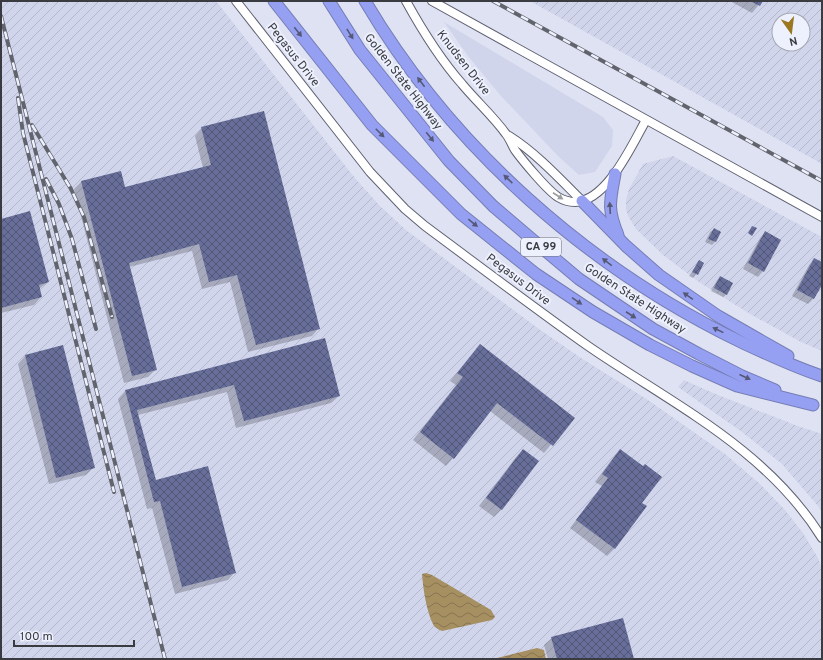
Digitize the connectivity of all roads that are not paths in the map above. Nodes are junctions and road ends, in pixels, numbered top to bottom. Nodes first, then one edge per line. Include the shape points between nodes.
1 (236, 1) edge
2 (274, 1) edge
3 (329, 1) edge
4 (365, 1) edge
5 (406, 1) edge
6 (432, 1) edge
7 (646, 120) junction
8 (507, 135) junction
9 (615, 174) junction
10 (582, 201) junction
11 (822, 217) edge
12 (620, 240) junction
13 (820, 375) edge
14 (818, 407) edge
15 (822, 538) edge

1 - 15 street, Pegasus Drive via 370,172 405,209 580,340 683,408 753,459 787,491
2 -> 14 highway via 372,125 462,214 536,274 593,312 692,366 737,386
3 -> 14 highway, Golden State Highway / CA 99 via 360,50 450,161 493,206 579,279 653,329 699,354 742,376
13 -> 4 highway, Golden State Highway / CA 99 via 767,354 713,328 660,297 609,264 542,211 489,162 428,91 391,42
5 - 8 street, Knudsen Drive via 449,68
6 - 7 street
7 - 9 street
7 - 11 street
8 - 10 street, Knudsen Drive via 522,144
8 -> 10 street, Knudsen Drive via 515,150 556,196 575,202
9 - 10 street via 600,191
12 -> 9 highway via 609,206
10 - 12 highway
13 -> 12 highway via 694,300 659,275

